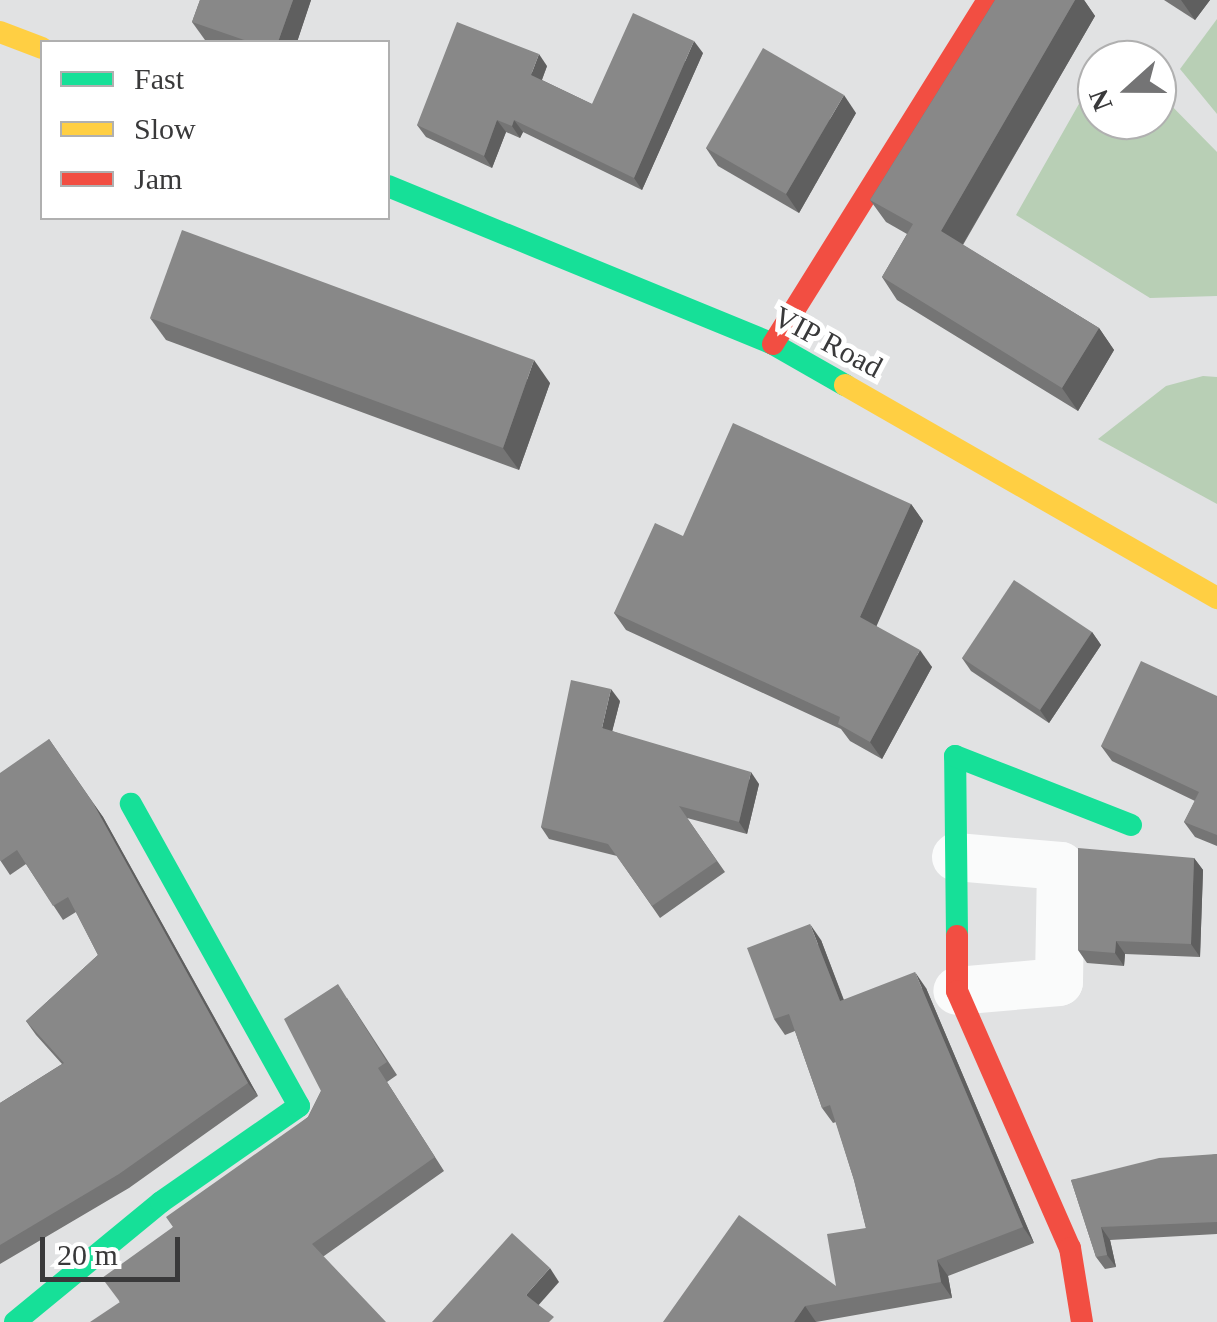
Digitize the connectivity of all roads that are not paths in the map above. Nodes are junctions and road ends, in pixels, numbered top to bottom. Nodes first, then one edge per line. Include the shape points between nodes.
1 (988, 0) edge
2 (0, 32) edge
3 (40, 47) edge
4 (390, 187) edge
5 (774, 344) junction
6 (1217, 598) edge
7 (132, 804) dead end
8 (1131, 825) dead end
9 (956, 857) junction
10 (956, 990) junction
11 (15, 1322) edge
12 (1082, 1322) edge

1 - 5 street
2 - 3 street
4 - 5 street, VIP Road
5 - 6 street, VIP Road
7 - 11 street via 300,1106 161,1202
8 - 9 street via 955,756
9 - 10 street
9 - 10 street via 1061,866 1059,982
10 - 12 street via 1070,1248

